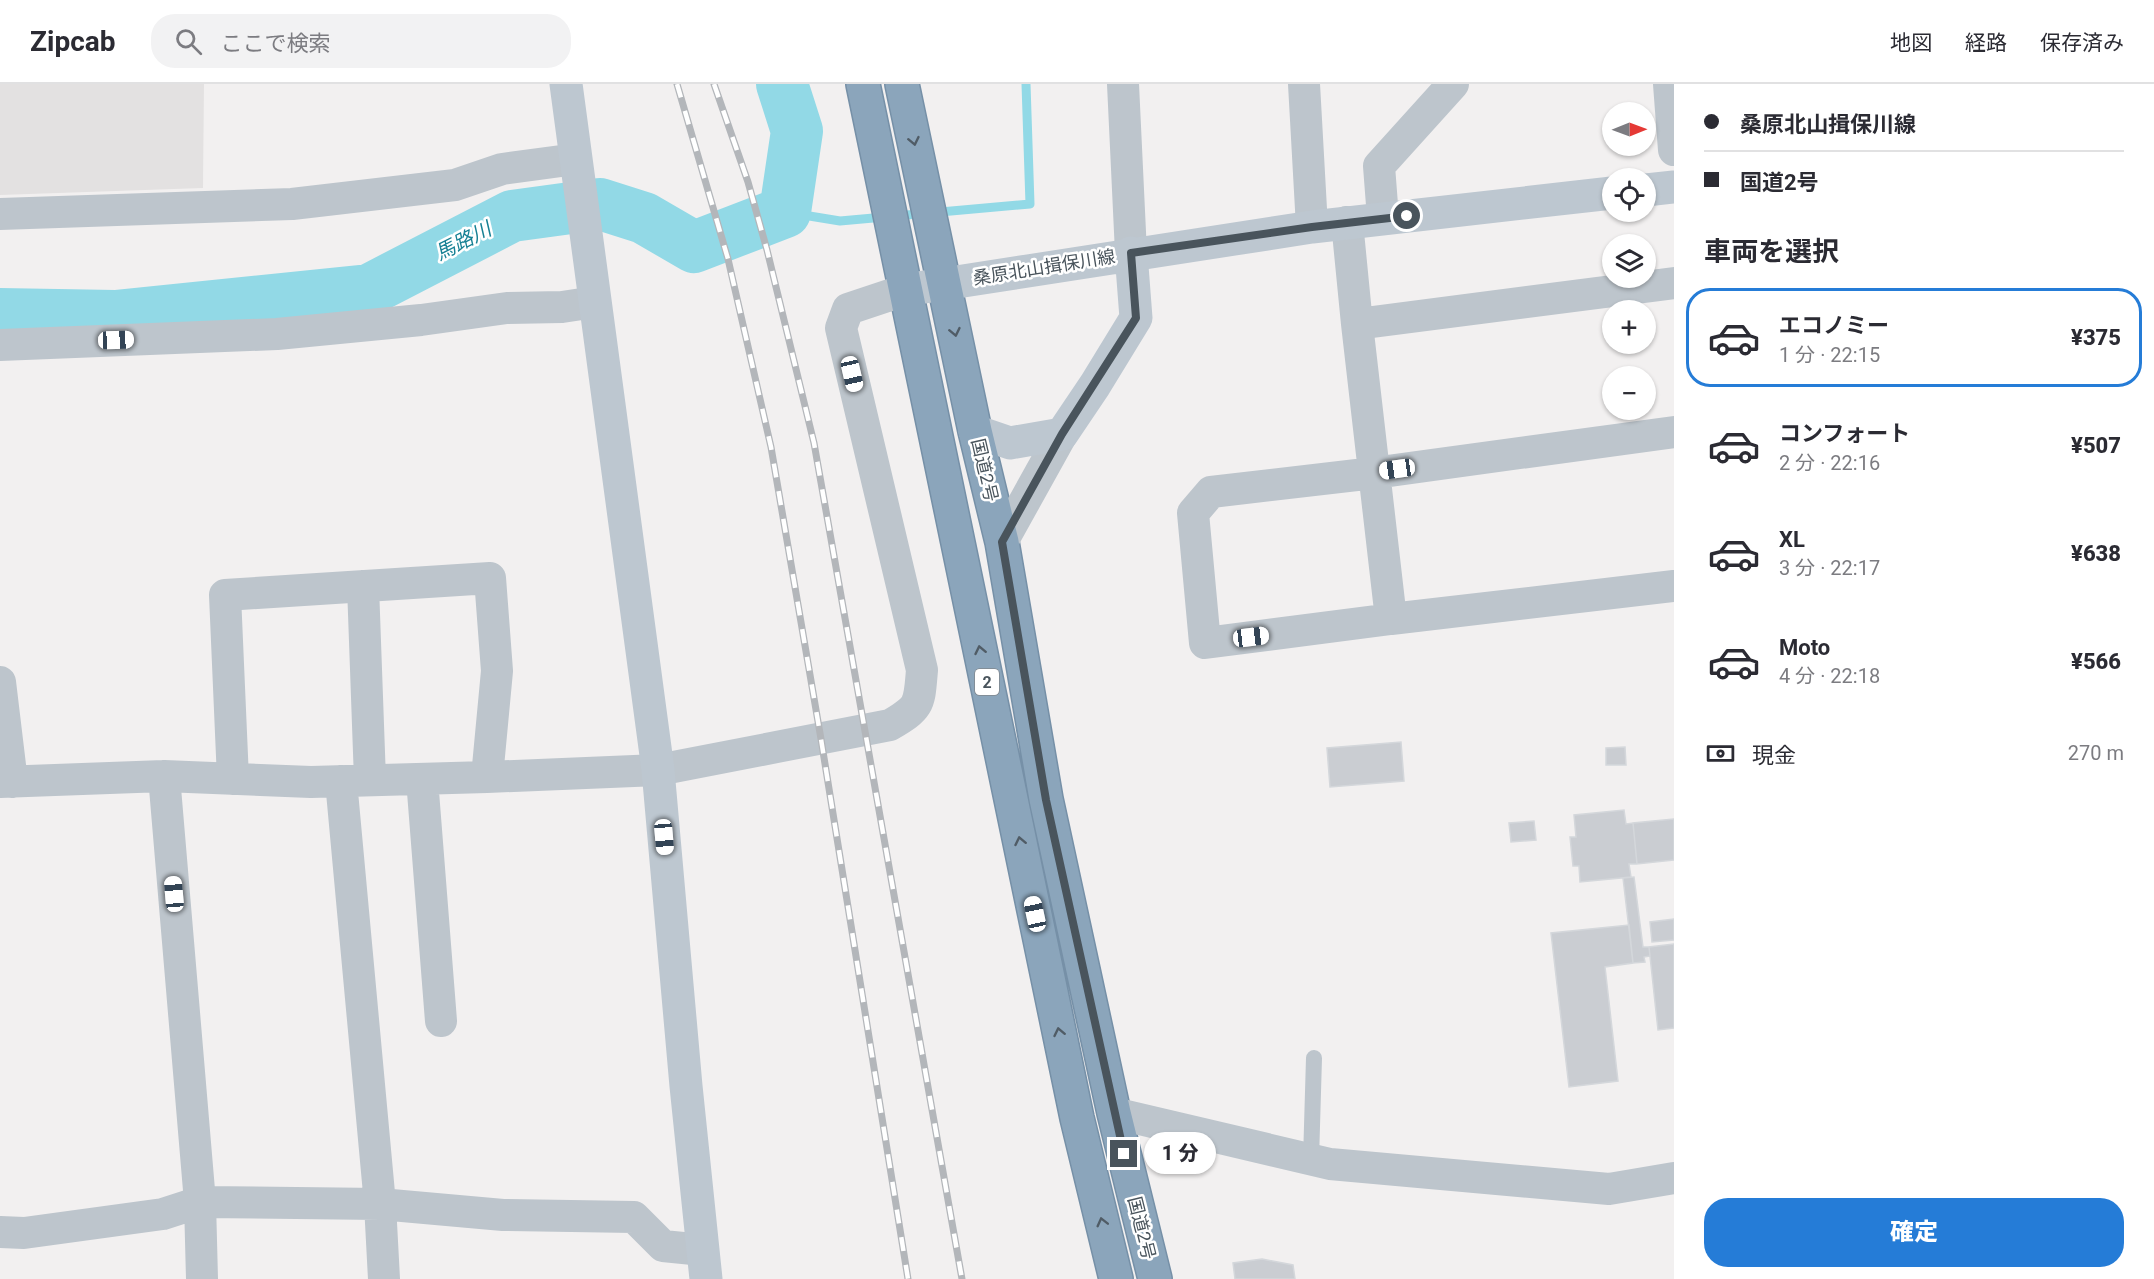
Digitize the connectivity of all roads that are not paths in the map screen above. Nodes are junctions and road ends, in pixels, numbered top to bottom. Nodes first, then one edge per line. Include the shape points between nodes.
1 (566, 84) edge
2 (863, 84) edge
3 (902, 84) edge
4 (1123, 84) edge
5 (1304, 84) edge
6 (1453, 84) edge
7 (1669, 84) edge
8 (1674, 150) edge
9 (577, 167) junction
10 (1674, 187) edge
11 (1656, 189) edge
12 (1602, 194) edge
13 (0, 214) edge
14 (1383, 218) junction
15 (1347, 222) junction
16 (1312, 227) junction
17 (1131, 253) junction
18 (944, 282) junction
19 (1674, 283) edge
20 (905, 290) junction
21 (594, 295) junction
22 (1357, 324) junction
23 (0, 345) edge
24 (975, 431) junction
25 (1674, 432) edge
26 (1062, 434) junction
27 (1374, 472) junction
28 (1002, 542) junction
29 (363, 586) junction
30 (1674, 586) edge
31 (1391, 619) junction
32 (0, 682) edge
33 (658, 770) junction
34 (164, 776) junction
35 (488, 777) junction
36 (233, 778) junction
37 (422, 779) junction
38 (355, 780) junction
39 (6, 782) edge
40 (441, 1021) dead end
41 (1314, 1058) dead end
42 (1114, 1113) junction
43 (1311, 1160) junction
44 (1674, 1178) edge
45 (200, 1202) junction
46 (380, 1204) junction
47 (0, 1232) edge
48 (704, 1264) edge
49 (202, 1279) edge
50 (384, 1279) edge
51 (1116, 1279) edge
52 (1155, 1279) edge

1 - 9 street
2 - 20 highway, 国道2号 / 2
3 -> 18 highway, 国道2号 / 2
4 - 17 street
5 - 16 street
6 - 14 street via 1379,166
7 - 8 street
9 - 13 street via 502,169 455,185 292,204
9 - 21 street
10 - 11 street
12 - 14 street, 桑原北山揖保川線
14 - 15 street, 桑原北山揖保川線
15 - 16 street, 桑原北山揖保川線
15 - 22 street
16 - 17 street, 桑原北山揖保川線
17 - 18 street, 桑原北山揖保川線
17 - 26 street via 1136,318
18 - 20 street, 桑原北山揖保川線
18 -> 24 highway, 国道2号 / 2
19 - 22 street
20 - 33 street via 848,309 842,328 922,670 920,700 909,714 890,725
51 -> 20 highway, 国道2号 / 2 via 1077,1118
21 - 23 street via 562,307 507,308 278,334
21 - 33 street
22 - 27 street
24 - 26 street via 1010,442
24 - 28 highway, 国道2号 / 2
25 - 27 street
26 - 28 street
27 - 31 street
27 - 31 street via 1211,492 1193,513 1204,643
28 - 42 highway, 国道2号 / 2 via 1046,800
29 - 35 street via 490,578 497,670
29 - 36 street via 225,595
29 - 38 street
30 - 31 street
32 - 39 street
33 - 35 street
33 - 48 street
34 - 36 street
34 - 39 street
34 - 45 street
35 - 37 street
36 - 38 street
37 - 38 street
37 - 40 street
38 - 46 street
41 - 43 lane
42 - 43 street
42 - 52 highway, 国道2号 / 2
43 - 44 street via 1609,1189
45 - 46 street
45 - 47 street via 163,1214 24,1233
45 - 49 street
46 - 48 street via 503,1215 634,1217 663,1246
46 - 50 street

